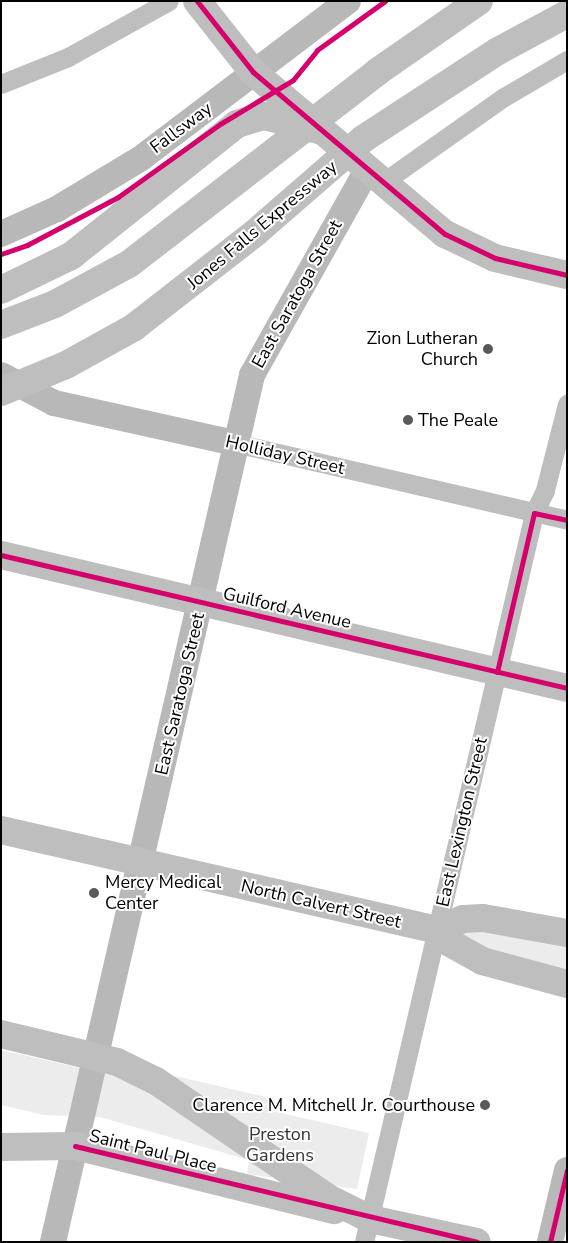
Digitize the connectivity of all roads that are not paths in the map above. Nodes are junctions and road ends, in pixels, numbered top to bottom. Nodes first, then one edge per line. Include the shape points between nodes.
1 (170, 1) edge
2 (197, 1) edge
3 (348, 1) edge
4 (479, 1) edge
5 (567, 14) edge
6 (567, 60) edge
7 (253, 72) junction
8 (1, 84) edge
9 (323, 120) junction
10 (374, 177) junction
11 (1, 234) edge
12 (567, 275) edge
13 (1, 290) edge
14 (1, 325) edge
15 (1, 375) edge
16 (1, 392) edge
17 (1, 398) edge
18 (54, 403) junction
19 (567, 404) edge
20 (239, 444) junction
21 (534, 513) junction
22 (567, 520) edge
23 (1, 555) edge
24 (201, 602) junction
25 (496, 672) junction
26 (567, 688) edge
27 (1, 830) edge
28 (141, 863) junction
29 (437, 930) junction
30 (567, 933) edge
31 (567, 984) edge
32 (1, 1034) edge
33 (96, 1056) junction
34 (1, 1132) edge
35 (77, 1138) junction
36 (1, 1147) edge
37 (567, 1170) edge
38 (367, 1230) edge
39 (53, 1242) edge
40 (477, 1242) edge
41 (550, 1242) edge

1 - 8 street via 68,57
2 - 7 main road
3 - 7 main road, Fallsway
4 - 9 main road
5 - 16 main road, Jones Falls Expressway via 498,51 363,139 255,233 141,322 66,365
6 - 10 street, East Saratoga Street
7 - 9 main road
7 - 11 main road, Fallsway via 116,174 56,209
9 - 10 main road
9 - 13 main road via 264,116 237,124 71,256
9 - 14 main road via 129,264 55,304
10 - 12 main road via 472,250
10 - 20 main road, East Saratoga Street via 259,357 246,396
15 - 18 main road
17 - 18 street, Holliday Street
18 - 20 main road, Holliday Street
19 - 21 street, East Lexington Street via 545,490
20 - 21 street, Holliday Street
20 - 24 main road, East Saratoga Street
21 - 22 street, Holliday Street
21 - 25 street, East Lexington Street
23 - 24 main road, Guilford Avenue
24 - 25 main road, Guilford Avenue
24 - 28 main road, East Saratoga Street
25 - 26 main road, Guilford Avenue
25 - 29 street, East Lexington Street
27 - 28 main road, North Calvert Street
28 - 29 main road, North Calvert Street
28 - 33 main road, East Saratoga Street
29 - 30 main road via 463,919 483,918
29 - 31 main road, North Calvert Street via 450,943 482,960
29 - 38 street, East Lexington Street
32 - 33 main road
33 - 35 main road, East Saratoga Street
33 - 38 main road via 156,1080 328,1198
34 - 35 main road, Saint Paul Place
35 - 36 main road, Saint Paul Place
35 - 38 main road, Saint Paul Place
35 - 39 main road, East Saratoga Street
37 - 41 main road
38 - 40 main road

